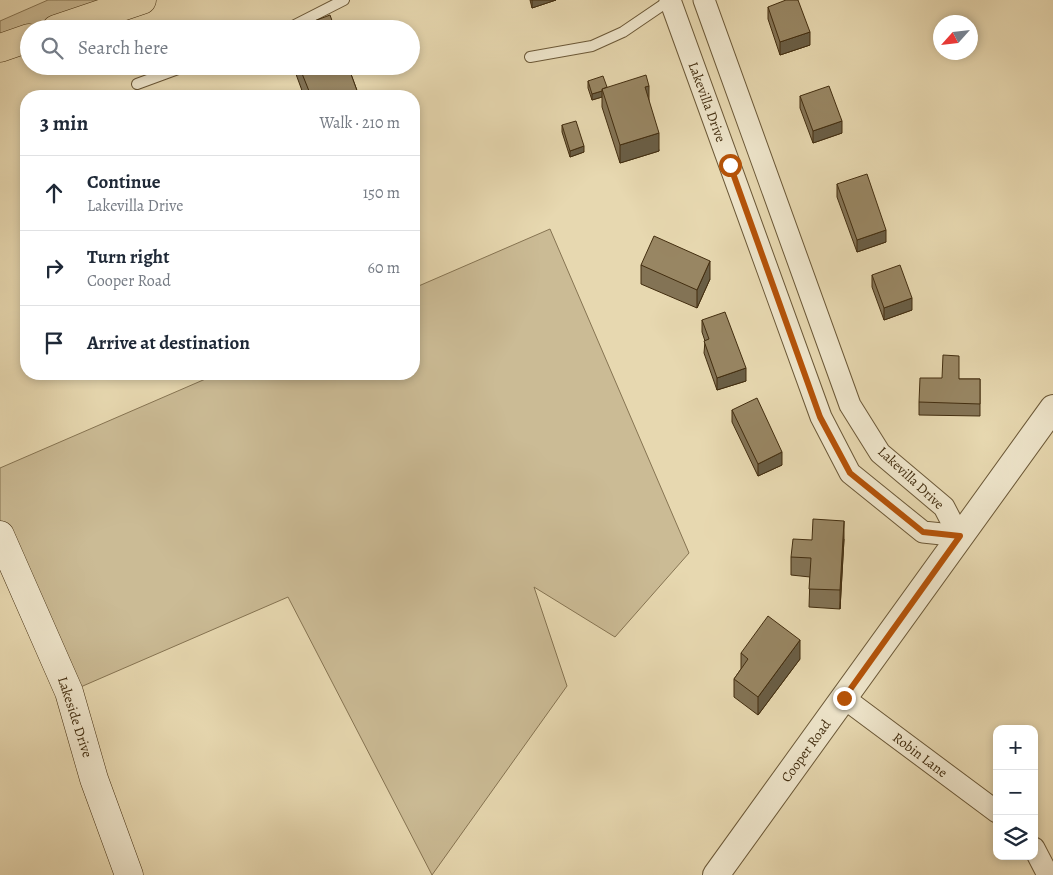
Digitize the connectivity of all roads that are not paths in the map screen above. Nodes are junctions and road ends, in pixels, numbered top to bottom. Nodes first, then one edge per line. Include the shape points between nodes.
1 (142, 0) edge
2 (344, 0) edge
3 (670, 0) edge
4 (704, 0) edge
5 (83, 20) edge
6 (305, 20) edge
7 (20, 41) edge
8 (0, 48) edge
9 (530, 57) dead end
10 (162, 75) edge
11 (137, 84) dead end
12 (761, 156) junction
13 (730, 165) junction
14 (1053, 408) edge
15 (0, 536) edge
16 (960, 536) junction
17 (844, 698) junction
18 (993, 809) edge
19 (1038, 856) edge
20 (129, 875) edge
21 (716, 875) edge
22 (1048, 875) edge

1 - 5 highway
2 - 6 lane
3 - 9 lane via 623,32 592,46
3 - 13 street, Lakevilla Drive
4 - 12 street, Lakevilla Drive
7 - 8 highway
10 - 11 lane
12 - 13 street
12 - 16 street, Lakevilla Drive via 850,405 880,453 944,507
13 - 16 street, Lakevilla Drive via 820,417 850,473 923,532
14 - 16 street, Cooper Road
15 - 20 main road, Lakeside Drive via 69,692 94,778
16 - 17 street, Cooper Road
17 - 18 street, Robin Lane
17 - 21 street, Cooper Road
19 - 22 street

